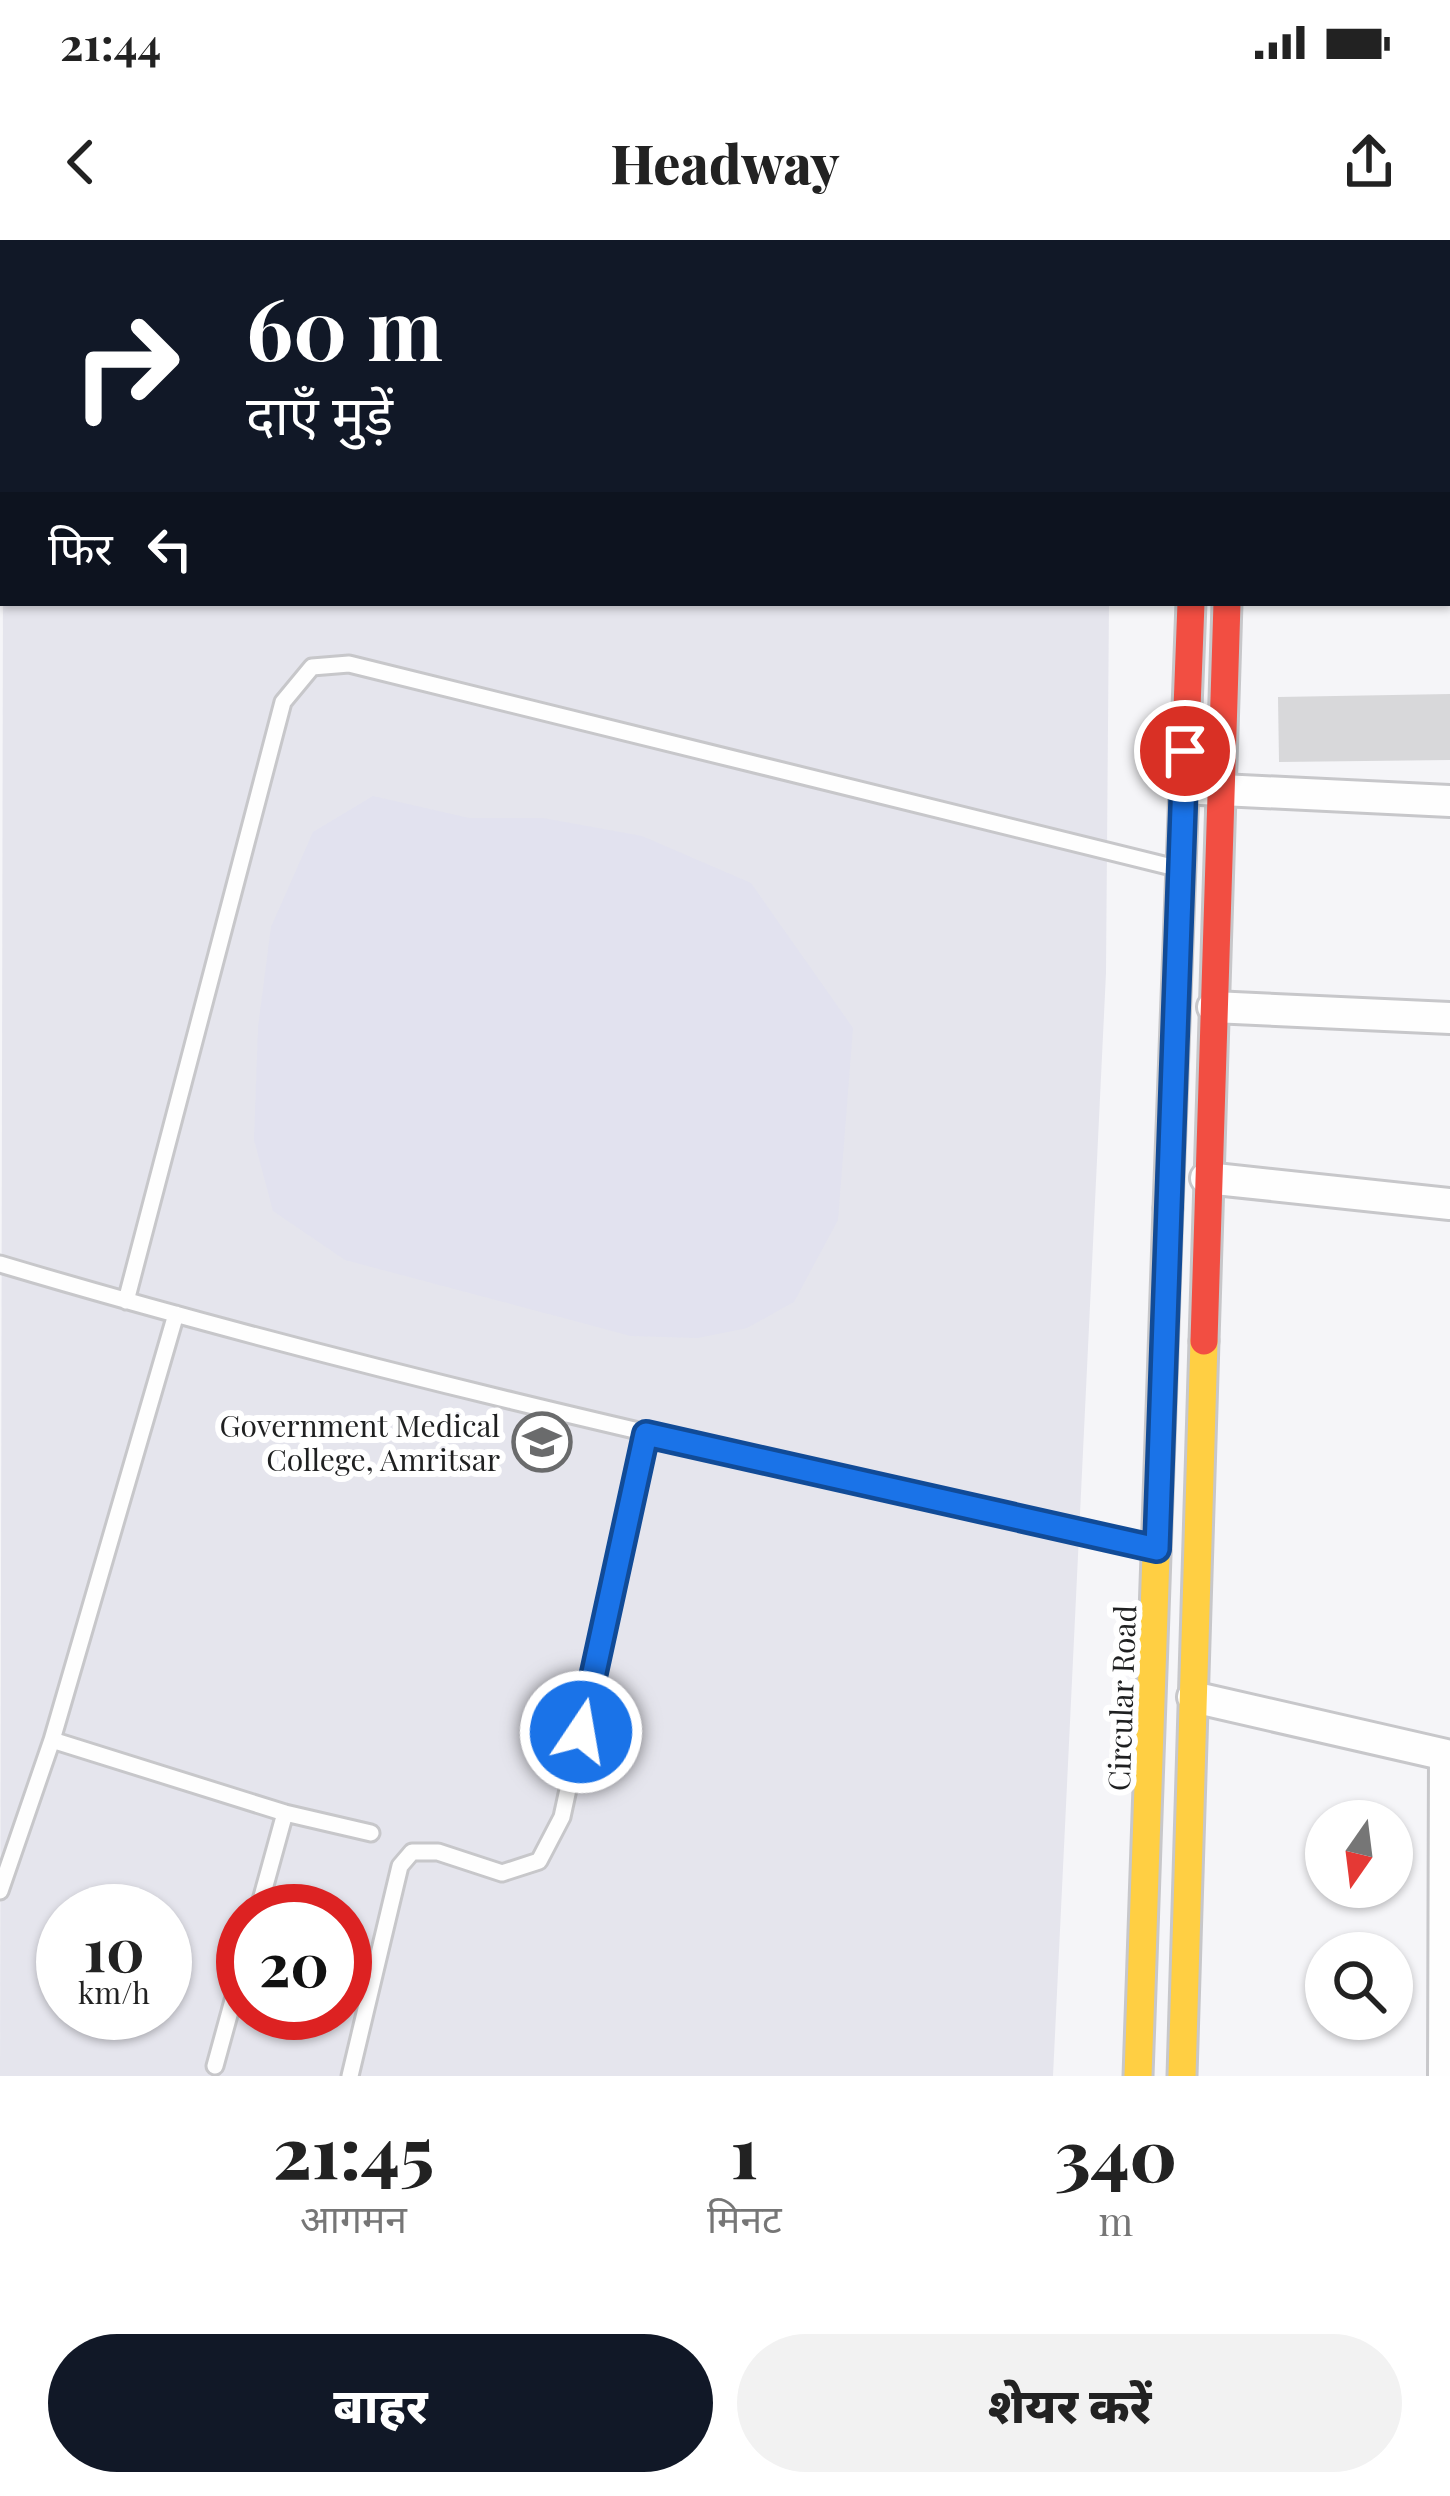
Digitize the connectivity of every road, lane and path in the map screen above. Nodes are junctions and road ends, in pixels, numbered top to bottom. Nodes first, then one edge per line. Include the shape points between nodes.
1 (1191, 606) edge
2 (1227, 606) edge
3 (1183, 787) junction
4 (1222, 790) junction
5 (1450, 801) edge
6 (1178, 869) junction
7 (1213, 1007) junction
8 (1450, 1018) edge
9 (1206, 1178) junction
10 (1450, 1204) edge
11 (0, 1264) edge
12 (125, 1301) junction
13 (176, 1314) junction
14 (646, 1434) junction
15 (1157, 1549) junction
16 (1196, 1558) junction
17 (1193, 1697) junction
18 (52, 1740) junction
19 (1447, 1756) edge
20 (285, 1813) junction
21 (371, 1833) dead end
22 (265, 1884) edge
23 (0, 1891) edge
24 (222, 2040) edge
25 (215, 2066) dead end
26 (350, 2076) edge
27 (1138, 2076) edge
28 (1182, 2076) edge
29 (1444, 2076) edge

1 - 3 street, Circular Road
2 - 4 street
3 - 4 street
3 - 6 street, Circular Road
4 - 5 street
4 - 7 street
6 - 12 lane via 349,664 312,668 283,702
6 - 15 street, Circular Road
7 - 8 street
7 - 9 street
9 - 10 street
9 - 16 street
11 - 12 lane
12 - 13 lane
13 - 14 lane
13 - 18 lane
14 - 15 lane
14 - 26 lane via 562,1817 538,1861 502,1873 438,1852 412,1852 400,1866
15 - 16 lane
15 - 27 street, Circular Road
16 - 17 street
17 - 19 street
17 - 28 street
18 - 20 lane
18 - 23 lane
19 - 29 street
20 - 21 lane
20 - 22 lane
24 - 25 lane

